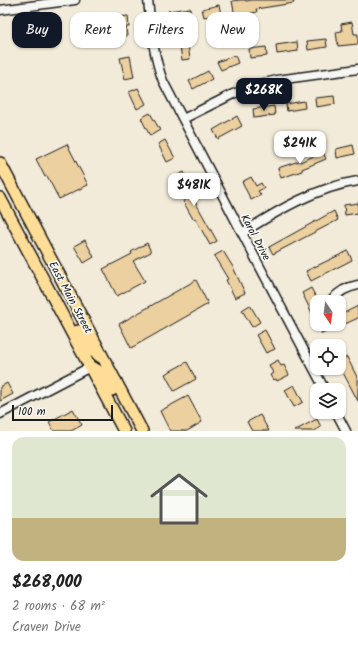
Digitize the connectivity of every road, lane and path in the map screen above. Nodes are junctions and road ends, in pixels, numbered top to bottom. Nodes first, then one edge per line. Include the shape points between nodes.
1 (75, 0) edge
2 (148, 0) edge
3 (0, 10) edge
4 (358, 69) edge
5 (183, 119) junction
6 (0, 165) edge
7 (358, 181) edge
8 (0, 198) edge
9 (242, 233) junction
10 (358, 285) edge
11 (336, 295) edge
12 (63, 316) junction
13 (103, 358) junction
14 (90, 367) junction
15 (321, 383) edge
16 (0, 414) edge
17 (134, 415) junction
18 (340, 419) edge
19 (124, 431) edge
20 (142, 431) edge
21 (346, 431) edge

1 - 3 street
2 - 5 street, Karol Drive via 153,45 159,70
4 - 5 street via 256,85
5 - 9 street, Karol Drive
6 - 13 main road, East Main Street
7 - 9 street via 319,191
8 - 12 main road, East Main Street
9 - 15 street, Karol Drive
10 - 11 street via 348,287
12 - 13 main road via 79,332 92,351
12 - 14 main road, East Main Street
13 - 17 main road, East Main Street
14 - 16 street
14 - 17 main road via 103,374 115,396
14 - 19 main road, East Main Street
17 - 20 main road, East Main Street
18 - 21 street

